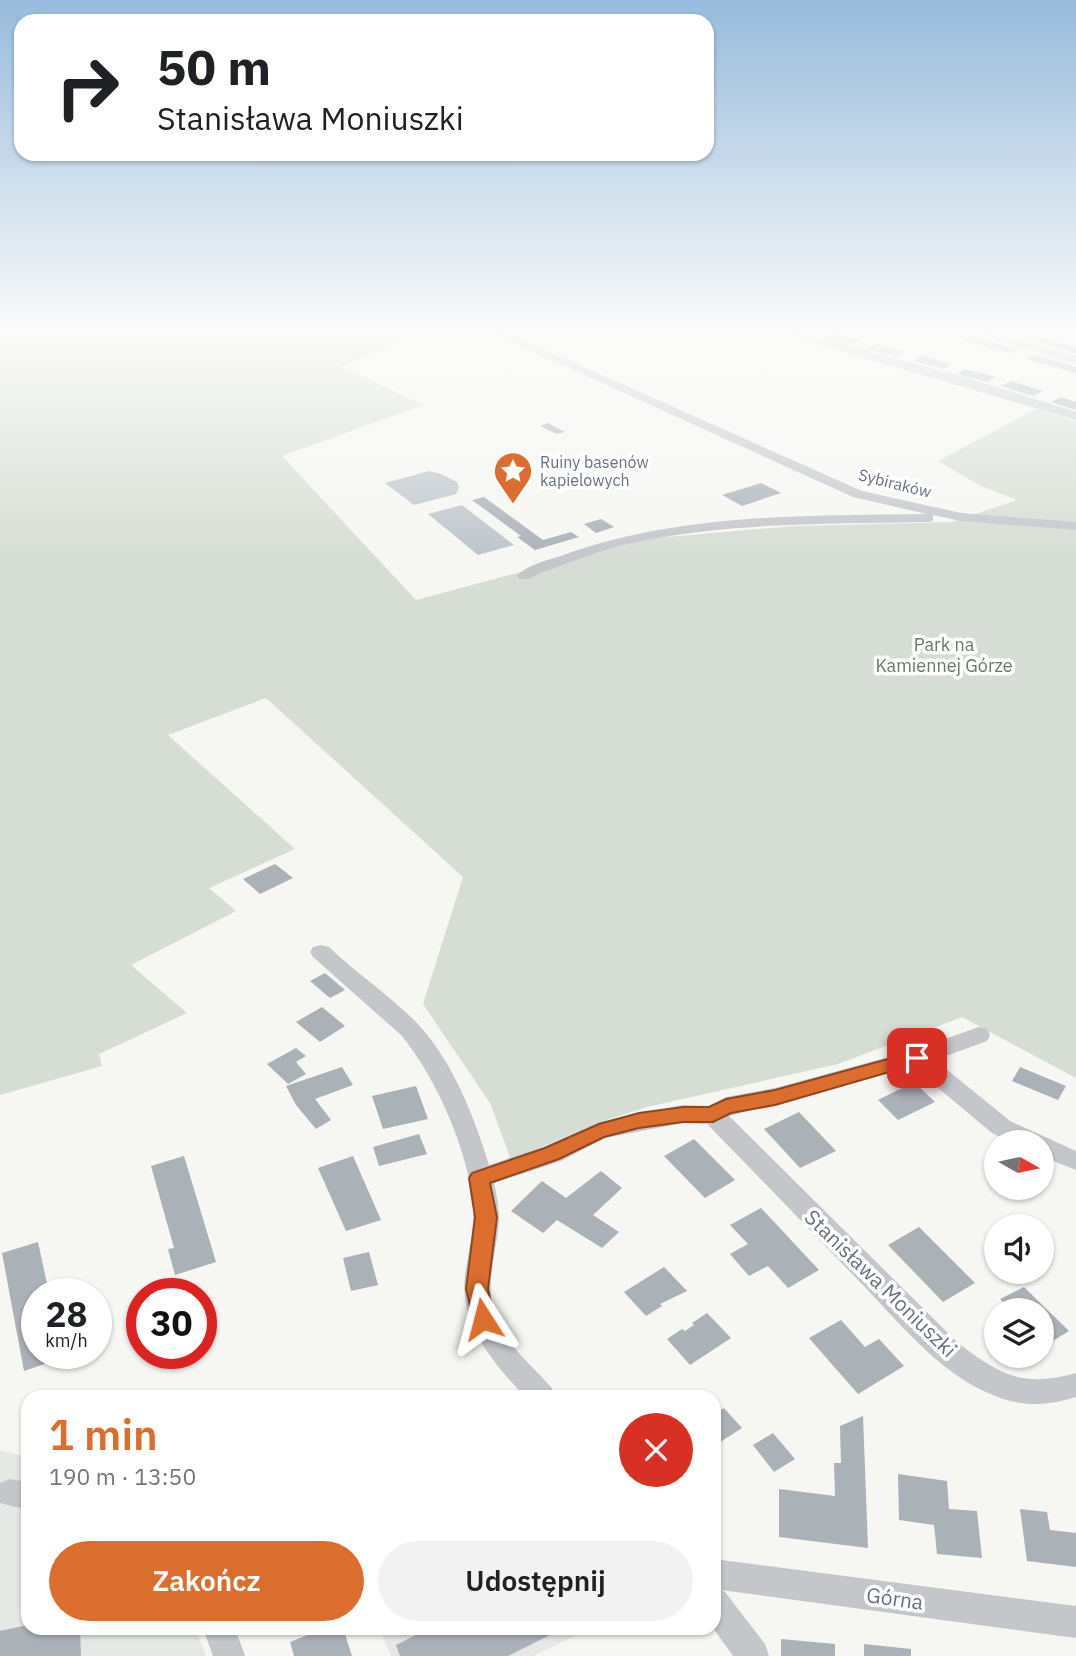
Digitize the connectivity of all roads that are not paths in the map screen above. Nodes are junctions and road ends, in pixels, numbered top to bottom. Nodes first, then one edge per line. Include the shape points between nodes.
1 (660, 405) edge
2 (1041, 405) edge
3 (1076, 416) edge
4 (883, 500) junction
5 (961, 517) junction
6 (882, 519) junction
7 (1076, 526) edge
8 (525, 576) dead end
9 (321, 952) dead end
10 (979, 1035) dead end
11 (917, 1058) junction
12 (713, 1115) junction
13 (1006, 1130) edge
14 (1054, 1152) edge
15 (1076, 1161) edge
16 (479, 1178) junction
17 (1076, 1385) edge
18 (536, 1390) edge
19 (721, 1575) edge
20 (721, 1612) edge
21 (1076, 1622) edge
22 (222, 1635) edge
23 (229, 1656) edge
24 (753, 1656) edge

1 - 4 street, Sybiraków via 858,494
2 - 3 street
4 - 5 street, Sybiraków
4 - 6 street via 888,510
5 - 6 street
5 - 7 street, Sybiraków
6 - 8 street via 695,529 634,538
9 - 16 street via 423,1046 463,1124
10 - 11 street
11 - 12 street via 726,1106
11 - 13 street
12 - 16 street via 639,1121 599,1131 552,1154
12 - 17 street, Stanisława Moniuszki via 931,1337 964,1364 1012,1392 1052,1393
14 - 15 street
16 - 18 street via 486,1217 478,1304 491,1334
19 - 21 street, Górna
20 - 24 street
22 - 23 street

